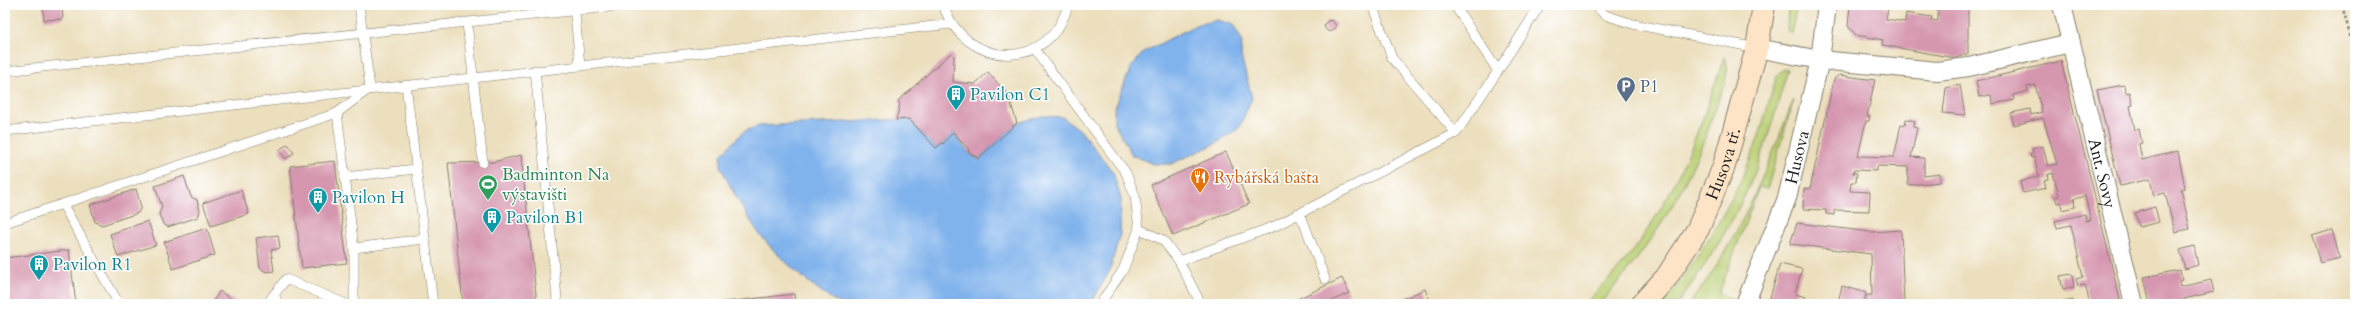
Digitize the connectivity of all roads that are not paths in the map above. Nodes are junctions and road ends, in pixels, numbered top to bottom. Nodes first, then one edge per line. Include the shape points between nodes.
1 (359, 5) edge
2 (628, 5) edge
3 (943, 5) edge
4 (1068, 5) edge
5 (1372, 5) edge
6 (1540, 5) edge
7 (1596, 5) edge
8 (1764, 5) edge
9 (1827, 5) edge
10 (2062, 5) edge
11 (1455, 6) edge
12 (574, 8) edge
13 (467, 23) junction
14 (951, 24) junction
15 (364, 34) junction
16 (2070, 43) junction
17 (1034, 48) junction
18 (1757, 48) junction
19 (1820, 60) junction
20 (580, 65) junction
21 (5, 70) edge
22 (535, 70) junction
23 (1498, 71) junction
24 (473, 78) junction
25 (406, 85) junction
26 (370, 88) junction
27 (337, 113) junction
28 (5, 131) edge
29 (1456, 133) junction
30 (483, 163) dead end
31 (416, 169) junction
32 (345, 177) junction
33 (62, 204) junction
34 (1298, 214) junction
35 (5, 223) edge
36 (1139, 229) junction
37 (424, 239) junction
38 (354, 248) junction
39 (1179, 261) junction
40 (1325, 279) dead end
41 (274, 294) junction
42 (119, 304) edge
43 (267, 304) edge
44 (278, 304) edge
45 (346, 304) edge
46 (354, 304) edge
47 (432, 304) edge
48 (556, 304) edge
49 (1100, 304) edge
50 (1201, 304) edge
51 (1642, 304) edge
52 (1745, 304) edge
53 (2134, 304) edge

1 - 15 lane
2 - 12 lane
3 - 14 lane
4 - 17 lane via 1065,17 1052,35
5 - 29 lane via 1392,58
6 - 23 lane
7 - 18 lane via 1605,15 1633,24
8 - 18 street, Husova tř.
9 - 19 street, Husova
10 - 16 street, Ant. Sovy
11 - 23 lane
12 - 13 lane
12 - 20 lane
13 - 15 lane
13 - 24 lane
14 - 17 lane via 963,38 997,54 1016,54
14 - 20 lane
15 - 21 lane
15 - 26 lane
16 - 19 street via 1954,70
16 - 53 street, Ant. Sovy
17 - 36 lane via 1126,173 1135,196
18 - 19 street
18 - 51 street, Husova tř. via 1724,166 1698,229 1666,278
19 - 52 street, Husova via 1787,198
20 - 22 lane
22 - 24 lane
22 - 48 lane
23 - 29 lane
24 - 25 lane
24 - 30 lane
25 - 26 lane
25 - 31 lane
26 - 27 lane
26 - 28 lane
27 - 32 lane
27 - 33 lane
29 - 34 lane
31 - 32 lane
31 - 37 lane
32 - 38 lane
33 - 35 lane
33 - 42 lane
34 - 39 lane via 1275,226
34 - 40 lane via 1304,223
36 - 39 lane via 1163,240
36 - 49 lane via 1123,270
37 - 38 lane
37 - 47 lane
38 - 46 lane
39 - 50 lane
41 - 43 lane
41 - 44 lane
41 - 45 lane via 286,279

